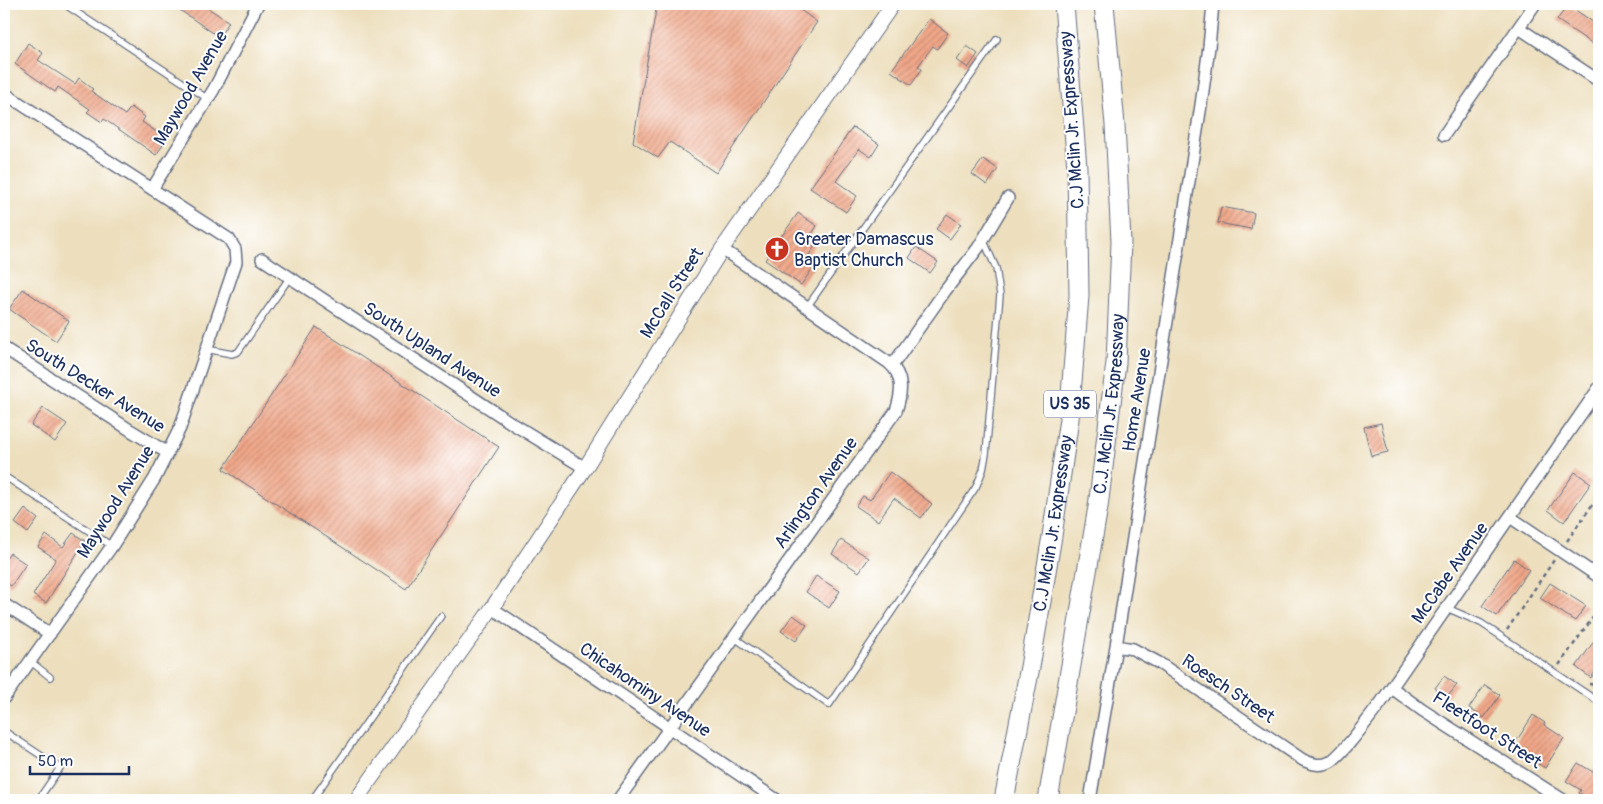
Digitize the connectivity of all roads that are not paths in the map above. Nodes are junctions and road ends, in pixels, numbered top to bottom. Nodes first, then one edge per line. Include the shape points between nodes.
1 (64, 4) edge
2 (258, 4) edge
3 (893, 4) edge
4 (1064, 4) edge
5 (1104, 4) edge
6 (1213, 4) edge
7 (1535, 4) edge
8 (1519, 28) junction
9 (997, 39) dead end
10 (1599, 81) edge
11 (4, 93) edge
12 (208, 99) junction
13 (1444, 135) dead end
14 (152, 189) junction
15 (1008, 198) dead end
16 (983, 239) junction
17 (722, 249) junction
18 (262, 259) dead end
19 (290, 278) junction
20 (807, 307) junction
21 (4, 348) edge
22 (206, 349) junction
23 (892, 366) junction
24 (1599, 388) edge
25 (168, 453) junction
26 (584, 468) junction
27 (4, 476) edge
28 (1510, 516) junction
29 (112, 546) junction
30 (1599, 577) edge
31 (4, 604) edge
32 (492, 608) junction
33 (1448, 608) junction
34 (441, 616) dead end
35 (50, 634) junction
36 (735, 638) junction
37 (1116, 646) junction
38 (30, 662) junction
39 (50, 677) dead end
40 (1392, 688) junction
41 (4, 698) edge
42 (1599, 702) edge
43 (671, 728) junction
44 (4, 732) edge
45 (1317, 765) joint
46 (38, 800) edge
47 (312, 800) edge
48 (356, 800) edge
49 (618, 800) edge
50 (778, 800) edge
51 (1004, 800) edge
52 (1048, 800) edge
53 (1090, 800) edge
54 (1563, 800) edge

1 - 12 lane
2 - 12 street, Maywood Avenue
3 - 17 street, McCall Street
4 - 51 highway, C.J Mclin Jr. Expressway / US 35 via 1077,168 1079,296 1069,419 1052,536
5 - 52 highway, C.J. Mclin Jr. Expressway / US 35 via 1121,242 1116,363 1098,507
6 - 37 street, Home Avenue via 1201,105
7 - 8 street
8 - 10 street
8 - 13 street
9 - 20 lane
11 - 14 street
12 - 14 street, Maywood Avenue
14 - 22 street, Maywood Avenue via 229,239 235,248 236,262
15 - 16 street
16 - 23 street
16 - 36 lane via 999,277 1000,295 986,454 976,487 829,705
17 - 20 street
17 - 26 street, McCall Street
18 - 19 street, South Upland Avenue
19 - 22 lane via 238,352 232,354
19 - 26 street, South Upland Avenue
20 - 23 street
21 - 25 street, South Decker Avenue
22 - 25 street, Maywood Avenue via 180,428
23 - 36 street, Arlington Avenue via 901,385 896,411
24 - 28 street, McCabe Avenue
25 - 29 street, Maywood Avenue
26 - 32 street, McCall Street
27 - 29 lane
28 - 30 street
28 - 33 street, McCabe Avenue
29 - 35 street, Maywood Avenue
31 - 35 street
32 - 43 street, Chicahominy Avenue
32 - 48 street, McCall Street
33 - 40 street, McCabe Avenue
33 - 42 lane via 1481,623
34 - 47 lane
35 - 38 street, Maywood Avenue
36 - 43 street, Arlington Avenue
37 - 45 street, Roesch Street via 1133,649 1159,663 1303,760
37 - 53 street, Home Avenue
38 - 39 lane
38 - 41 street, Maywood Avenue
40 - 45 street, McCabe Avenue via 1350,742 1330,761
40 - 54 street, Fleetfoot Street
43 - 49 street, Arlington Avenue
43 - 50 street, Chicahominy Avenue
44 - 46 lane via 60,768

